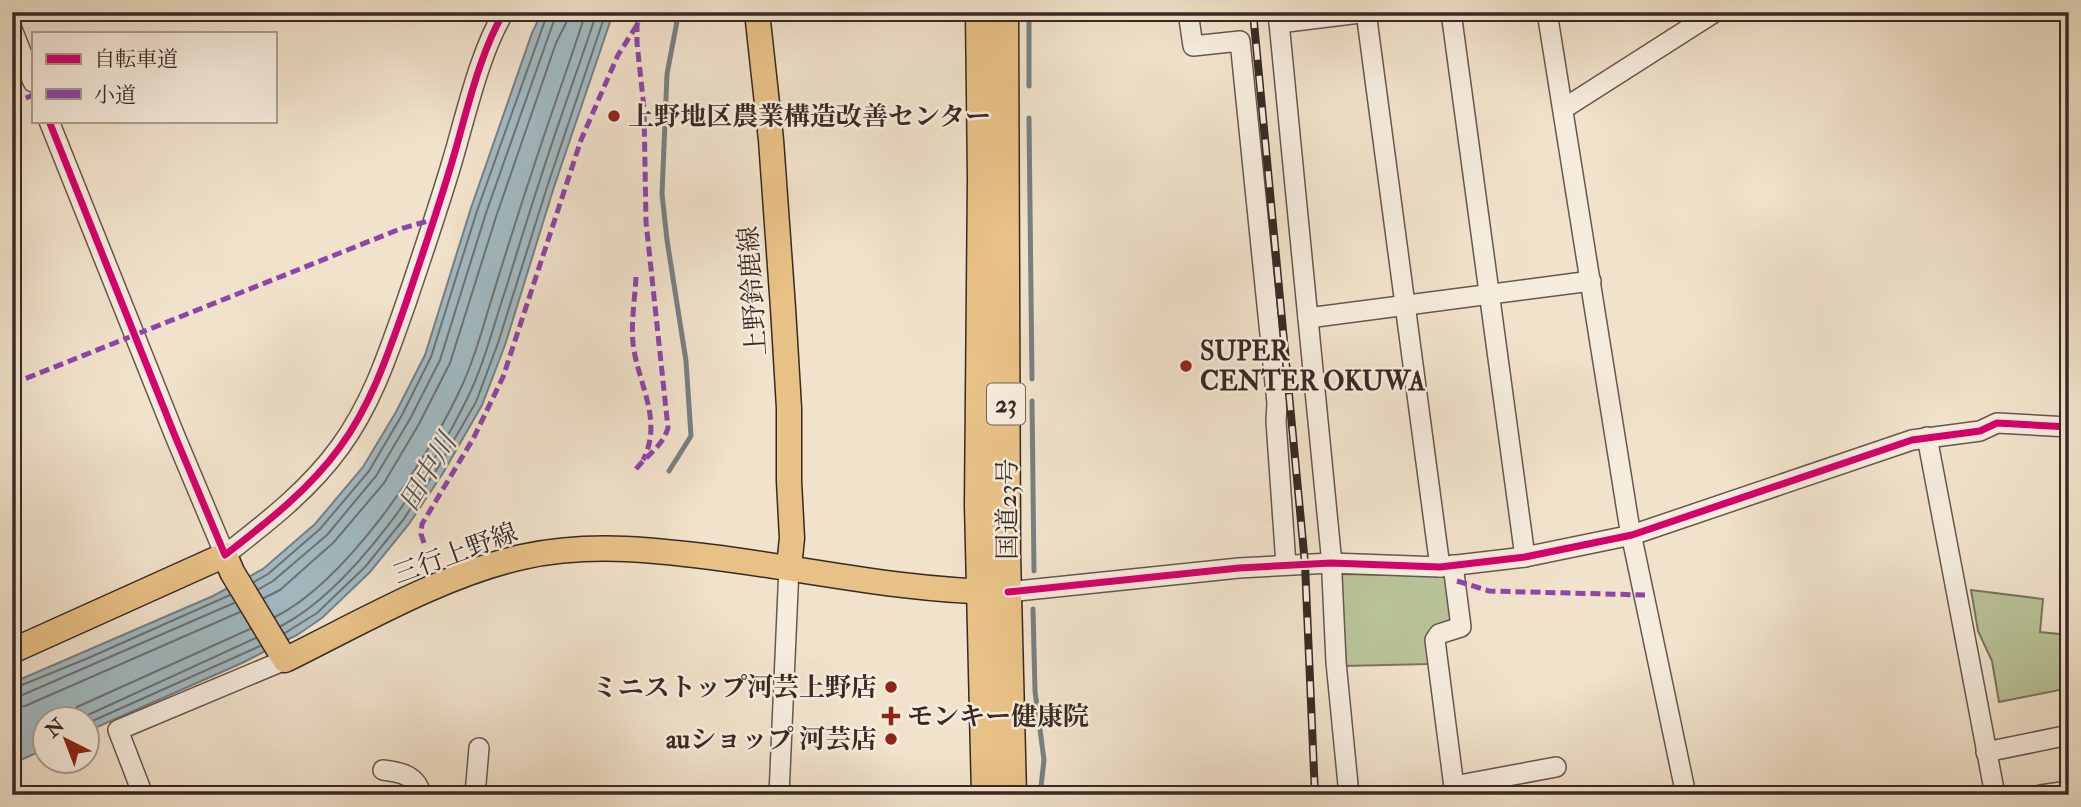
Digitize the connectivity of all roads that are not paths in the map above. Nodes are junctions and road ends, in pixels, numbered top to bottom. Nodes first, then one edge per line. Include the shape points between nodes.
1 (504, 12) edge
2 (757, 12) edge
3 (980, 12) edge
4 (1004, 12) edge
5 (1188, 12) edge
6 (1367, 12) edge
7 (1451, 12) edge
8 (1547, 12) edge
9 (1714, 12) edge
10 (1279, 18) edge
11 (12, 29) edge
12 (32, 79) edge
13 (1563, 108) junction
14 (49, 122) edge
15 (1591, 281) junction
16 (1490, 295) junction
17 (1406, 306) junction
18 (1308, 318) junction
19 (2069, 427) edge
20 (1927, 437) junction
21 (1632, 535) junction
22 (1525, 557) junction
23 (1331, 563) junction
24 (229, 564) junction
25 (1286, 565) junction
26 (1447, 566) junction
27 (789, 567) junction
28 (995, 592) junction
29 (12, 651) edge
30 (281, 654) junction
31 (2069, 735) edge
32 (479, 748) dead end
33 (1986, 752) junction
34 (1556, 767) dead end
35 (383, 770) dead end
36 (1454, 790) edge
37 (143, 795) edge
38 (421, 795) edge
39 (475, 795) edge
40 (779, 795) edge
41 (986, 795) edge
42 (1012, 795) edge
43 (1349, 795) edge
44 (1686, 795) edge
45 (1995, 795) edge

1 - 24 street via 489,44 435,219 370,398 321,470
2 - 27 main road, 上野鈴鹿線 via 771,139 789,408
3 - 28 highway, 国道23号 / 23 via 979,505
4 - 28 highway, 国道23号 / 23 via 1006,554
5 - 25 street via 1193,46 1240,41 1278,403
6 - 10 street
6 - 17 street
7 - 16 street
8 - 13 street
9 - 13 street
10 - 18 street
11 - 12 street
13 - 15 street
14 - 24 street
15 - 16 street
15 - 21 street
16 - 17 street
16 - 22 street
17 - 18 street
17 - 26 street
18 - 23 street
19 - 20 street via 1997,423 1980,431
20 - 21 street
20 - 33 street
21 - 22 street
21 - 44 street
22 - 26 street
23 - 25 street
23 - 26 street
23 - 43 street
24 - 29 main road
24 - 30 main road
25 - 28 street
26 - 36 street via 1461,627 1439,634 1435,640
27 - 28 main road, 三行上野線 via 940,590
27 - 30 main road, 三行上野線 via 635,548 543,553 436,587
27 - 40 street
28 - 41 highway, 国道23号 / 23
28 - 42 highway, 国道23号 / 23
30 - 37 street via 118,730
31 - 33 street
32 - 39 street
33 - 45 street
34 - 36 street
35 - 38 street via 412,779

